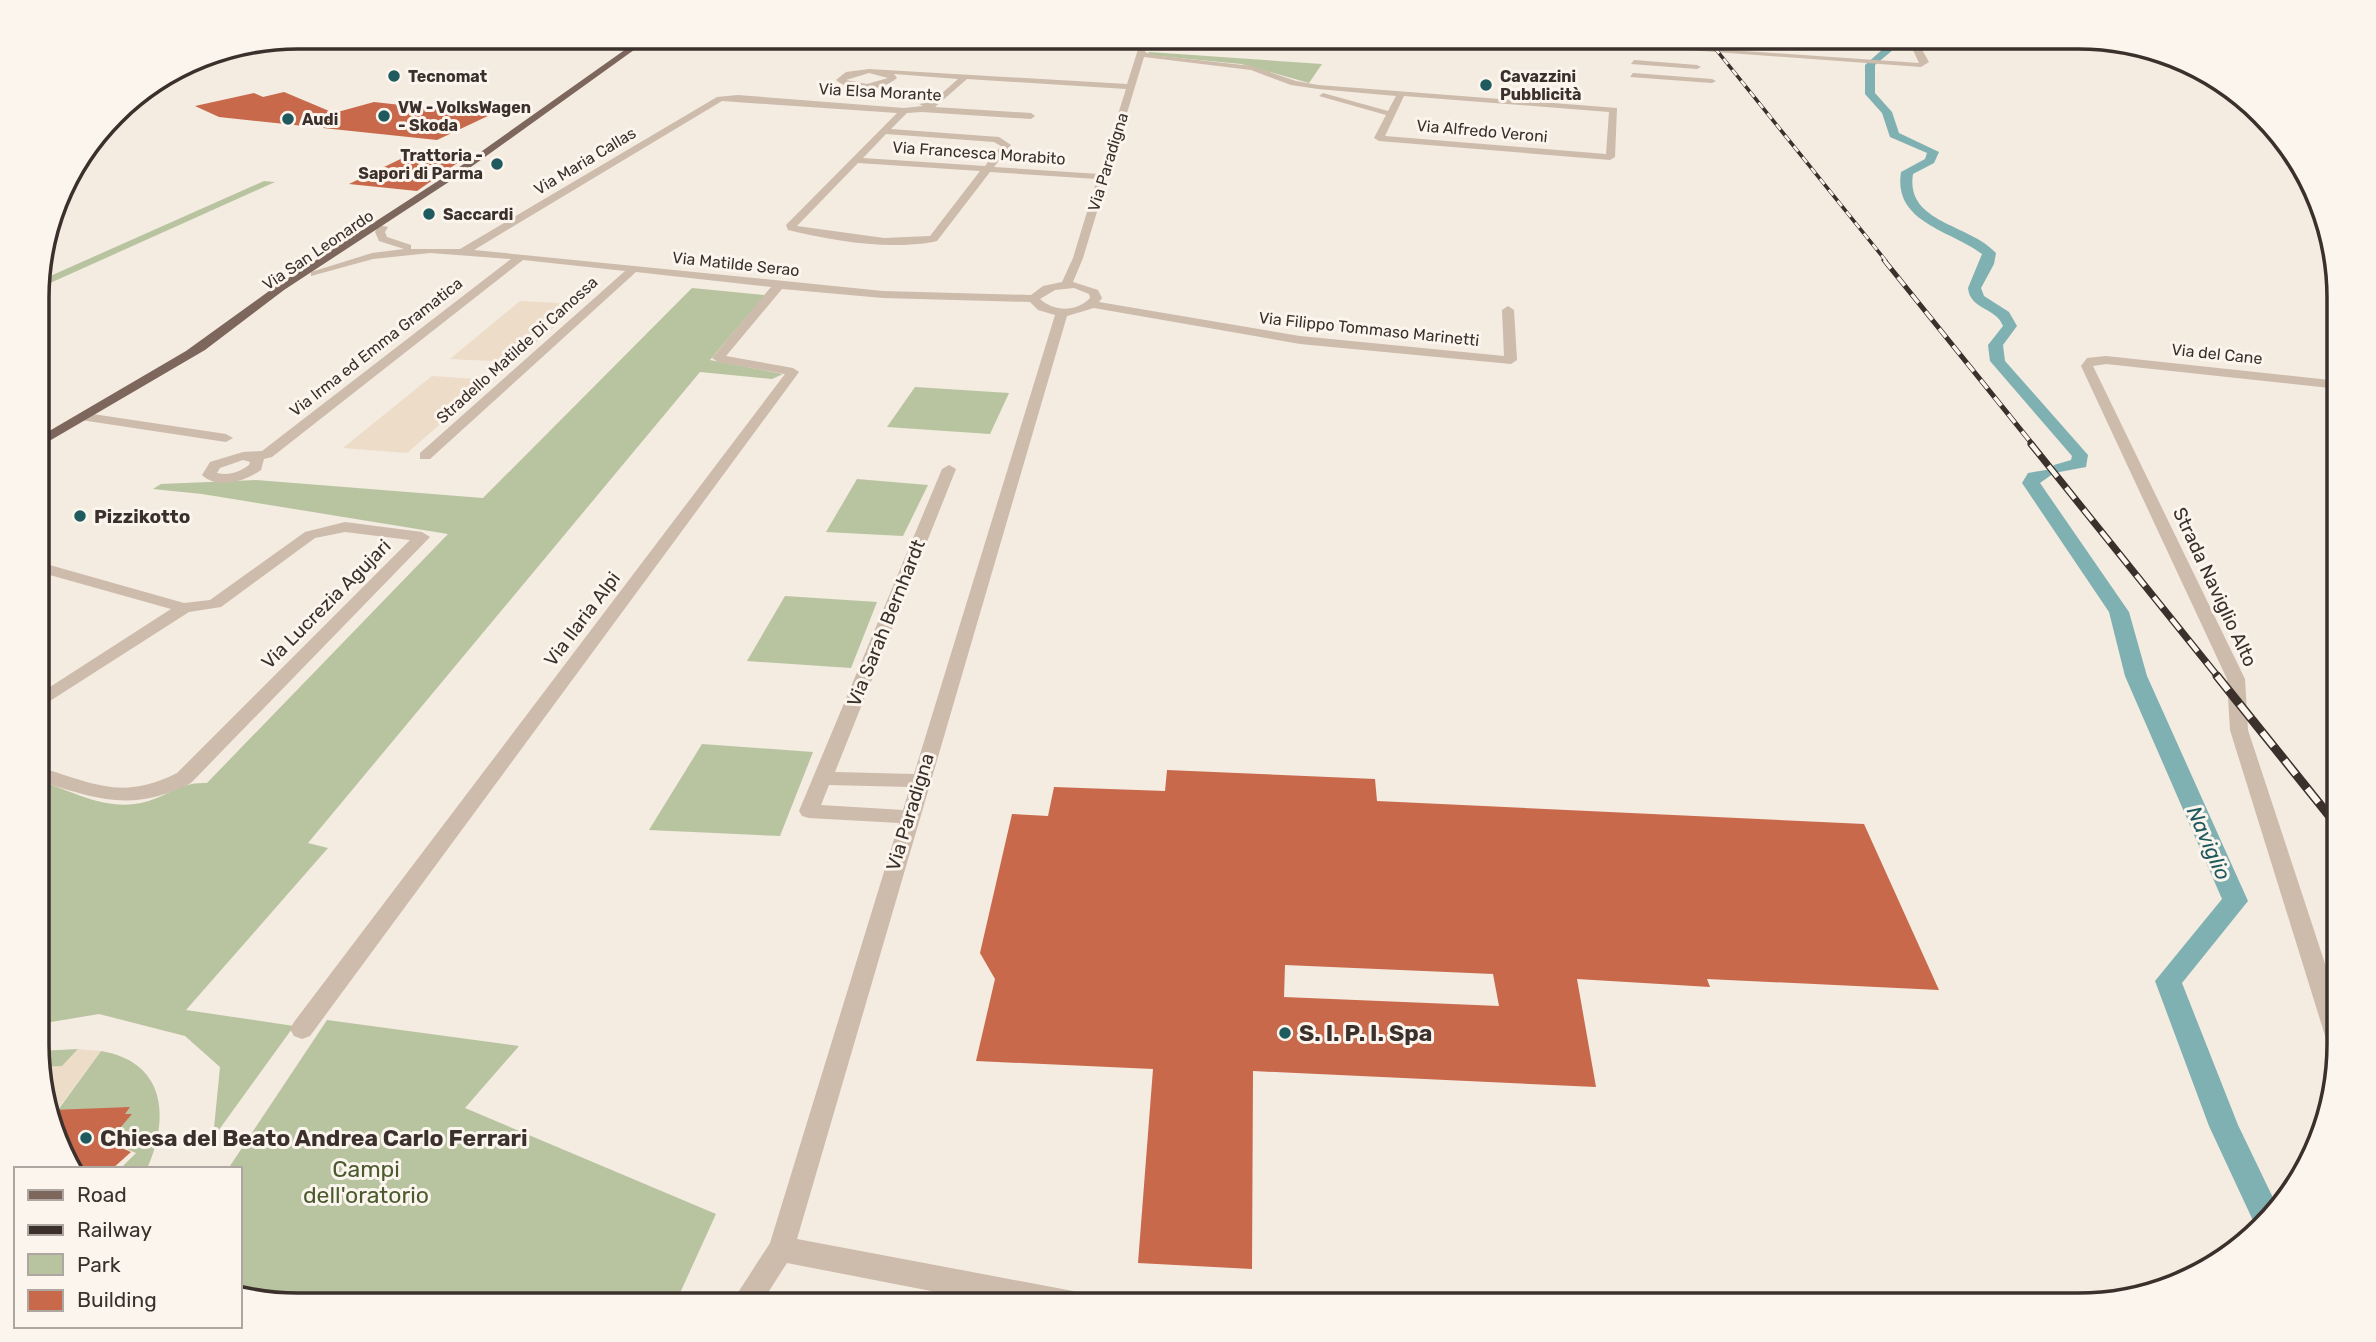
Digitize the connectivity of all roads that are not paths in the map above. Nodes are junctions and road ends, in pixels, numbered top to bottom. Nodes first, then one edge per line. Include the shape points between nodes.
1 (625, 49) edge
2 (631, 49) edge
3 (1142, 49) edge
4 (1636, 49) edge
5 (1677, 49) edge
6 (1918, 49) edge
7 (1141, 53) junction
8 (1634, 62) junction
9 (1137, 66) junction
10 (1698, 67) dead end
11 (877, 71) junction
12 (925, 74) junction
13 (1633, 75) junction
14 (965, 77) junction
15 (891, 80) junction
16 (1712, 81) dead end
17 (1130, 87) junction
18 (1633, 87) dead end
19 (1348, 90) junction
20 (1401, 93) junction
21 (727, 98) joint
22 (1332, 98) junction
23 (917, 103) dead end
24 (904, 111) junction
25 (1391, 114) junction
26 (1031, 116) dead end
27 (534, 117) junction
28 (882, 131) junction
29 (853, 160) junction
30 (988, 169) junction
31 (461, 170) junction
32 (1104, 177) junction
33 (395, 210) junction
34 (383, 227) junction
35 (351, 249) junction
36 (401, 249) junction
37 (461, 253) junction
38 (518, 259) junction
39 (632, 270) junction
40 (315, 274) junction
41 (292, 280) junction
42 (780, 284) junction
43 (1066, 285) junction
44 (1034, 299) junction
45 (1093, 304) junction
46 (1508, 310) dead end
47 (1062, 312) junction
48 (191, 352) junction
49 (2091, 362) joint
50 (2326, 384) edge
51 (86, 417) junction
52 (49, 437) edge
53 (226, 438) dead end
54 (425, 456) dead end
55 (253, 457) dead end
56 (949, 469) dead end
57 (49, 570) edge
58 (184, 608) junction
59 (49, 696) edge
60 (49, 777) edge
61 (823, 778) junction
62 (919, 782) junction
63 (908, 817) junction
64 (2327, 1004) edge
65 (302, 1029) dead end
66 (780, 1249) junction
67 (752, 1293) edge
68 (992, 1293) edge

1 - 27 main road, Via San Leonardo
2 - 27 main road, Via San Leonardo
3 - 7 street, Via Paradigna
4 - 8 street
5 - 6 street via 1908,66 1925,62
7 - 9 street, Via Paradigna
7 - 19 street via 1252,68 1294,83
8 - 10 street
8 - 13 street
9 - 17 street, Via Paradigna
9 - 22 street, Via Alfredo Veroni via 1158,60 1238,69
11 - 12 street
11 - 15 street via 891,75
11 - 15 street via 852,73 840,80 859,86
12 - 14 street
12 - 15 street
13 - 16 street
13 - 18 street
14 - 17 street
14 - 23 street via 934,104
17 - 32 street, Via Paradigna
19 - 20 street
19 - 22 street via 1353,96
20 - 25 street, Via Alfredo Veroni
20 - 25 street, Via Alfredo Veroni via 1614,110 1610,157 1379,138
21 - 24 street, Via Elsa Morante
21 - 37 street, Via Maria Callas
22 - 25 street, Via Alfredo Veroni
24 - 26 street, Via Elsa Morante
24 - 28 street
27 - 31 main road, Via San Leonardo
28 - 29 street
28 - 30 street via 1004,142
29 - 30 street, Via Francesca Morabito
29 - 30 street via 792,228 912,241 933,239
30 - 32 street, Via Francesca Morabito
31 - 33 main road, Via San Leonardo
31 - 34 main road, Via San Leonardo
32 - 43 street, Via Paradigna
33 - 35 street, Via Matilde Serao
33 - 41 main road, Via San Leonardo
34 - 35 main road, Via San Leonardo
34 - 36 street via 383,239
35 - 36 street, Via Matilde Serao
35 - 40 main road, Via San Leonardo
35 - 41 street, Via Matilde Serao
36 - 37 street, Via Matilde Serao
36 - 40 street, Via Matilde Serao
37 - 38 street, Via Matilde Serao
38 - 39 street, Via Matilde Serao
38 - 55 street, Via Irma ed Emma Gramatica via 267,454
39 - 42 street, Via Matilde Serao
39 - 54 street, Stradello Matilde Di Canossa
40 - 48 main road, Via San Leonardo
41 - 48 main road, Via San Leonardo
42 - 44 street, Via Matilde Serao via 971,300
42 - 65 street, Via Ilaria Alpi via 718,358 793,372
43 - 44 street via 1040,291
43 - 45 street via 1094,292
44 - 47 street via 1040,306
45 - 46 street, Via Filippo Tommaso Marinetti via 1300,341 1511,360
45 - 47 street
47 - 62 street, Via Paradigna
48 - 51 main road, Via San Leonardo
49 - 50 street, Via del Cane
49 - 64 street, Strada Naviglio Alto via 2087,366 2090,375 2236,679 2239,730
51 - 52 main road, Via San Leonardo
51 - 53 street
56 - 61 street, Via Sarah Bernhardt
57 - 58 street, Via Lucrezia Agujari
58 - 59 street, Via Lucrezia Agujari
58 - 60 street, Via Lucrezia Agujari via 215,604 310,535 345,527 422,537 184,778 125,798
61 - 62 street
61 - 63 street, Via Sarah Bernhardt via 809,811
62 - 63 street, Via Paradigna
63 - 66 street, Via Paradigna
66 - 67 street, Via Paradigna
66 - 68 street

